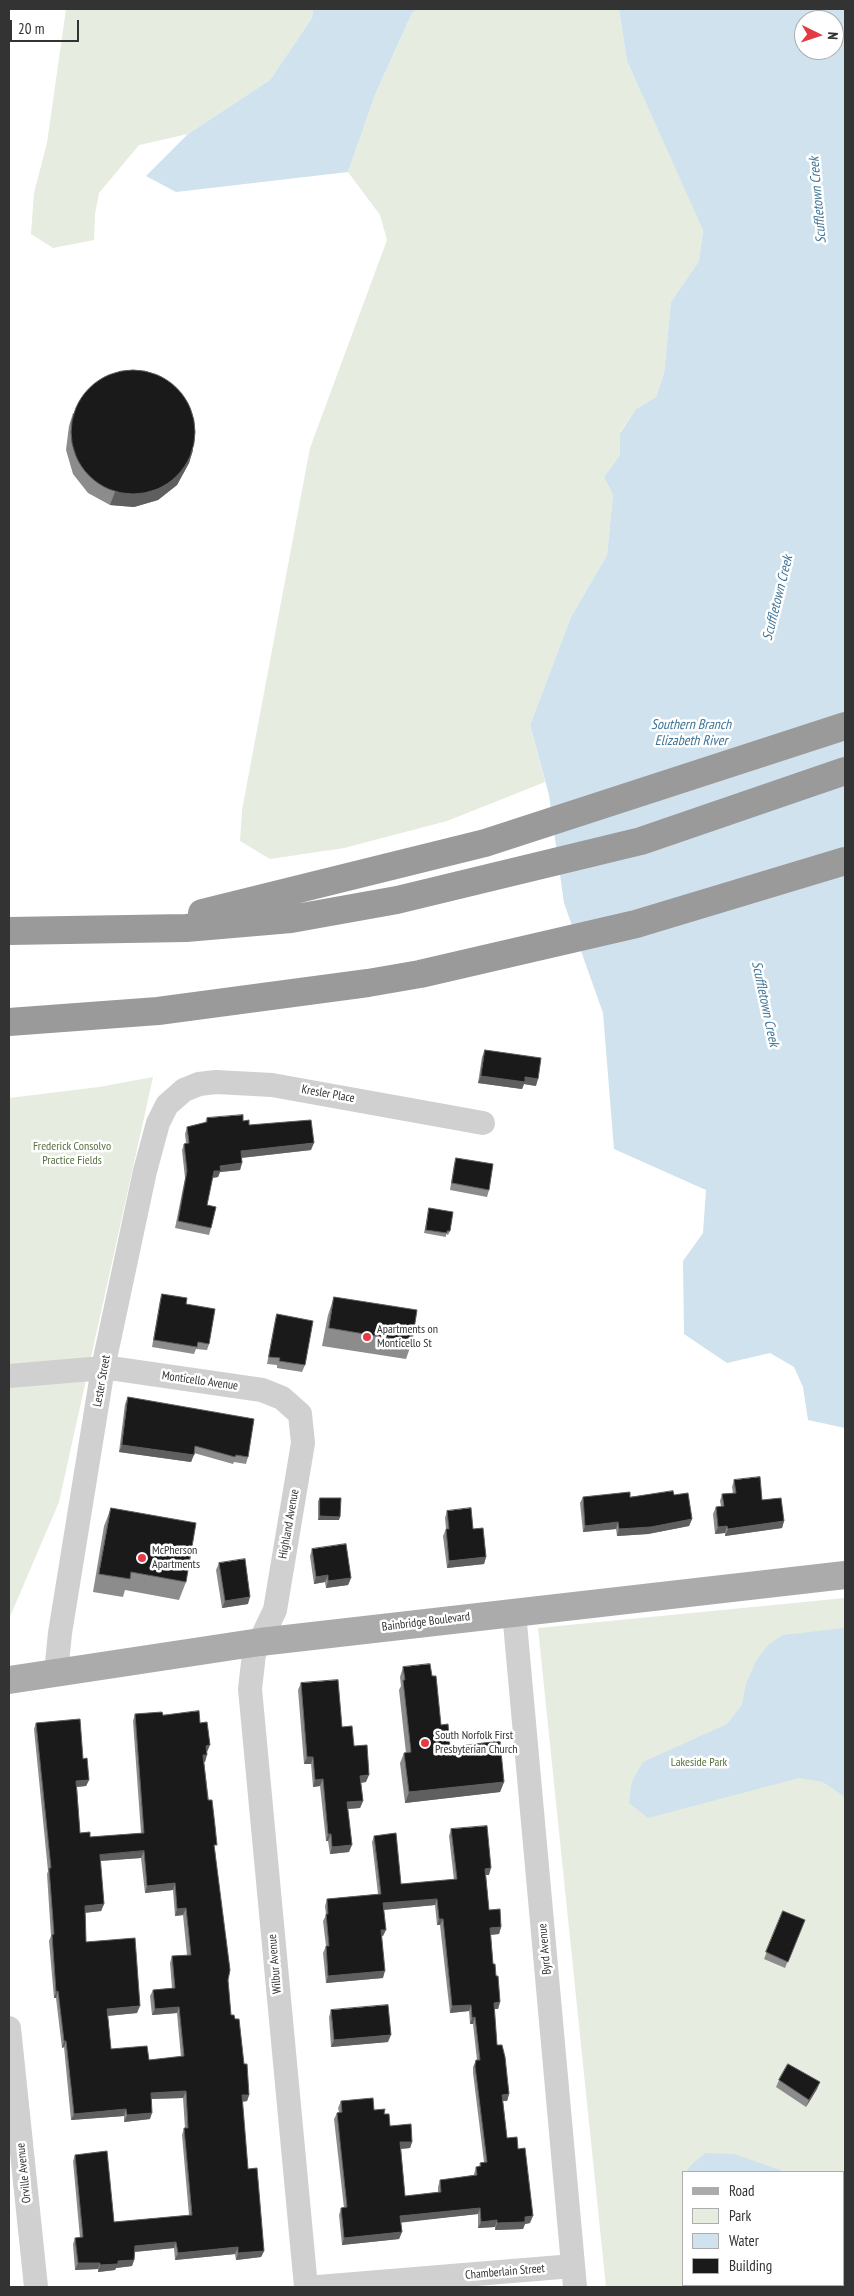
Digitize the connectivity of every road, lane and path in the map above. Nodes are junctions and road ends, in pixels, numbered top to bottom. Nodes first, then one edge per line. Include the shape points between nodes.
1 (845, 726) edge
2 (845, 771) edge
3 (845, 861) edge
4 (142, 928) junction
5 (9, 931) edge
6 (9, 1022) edge
7 (176, 1097) joint
8 (483, 1123) dead end
9 (103, 1368) junction
10 (9, 1376) edge
11 (293, 1406) joint
12 (845, 1575) edge
13 (514, 1612) junction
14 (260, 1642) junction
15 (56, 1673) junction
16 (9, 1680) edge
17 (9, 2028) edge
18 (574, 2277) edge
19 (36, 2287) edge
20 (306, 2287) edge
21 (318, 2287) edge

1 - 4 highway via 485,843
2 - 4 highway via 641,840 397,900 291,919 186,928
3 - 6 highway via 665,916 420,974 158,1011
4 - 5 highway
7 - 8 street, Kresler Place via 199,1084 272,1085
7 - 9 street, Lester Street via 166,1105 147,1162
9 - 10 street, Monticello Avenue
9 - 11 street, Monticello Avenue via 262,1390
9 - 15 street, Lester Street
11 - 14 street, Highland Avenue via 300,1414 303,1443 275,1610
12 - 13 main road, Bainbridge Boulevard
13 - 14 main road, Bainbridge Boulevard
13 - 18 street, Byrd Avenue
14 - 15 main road, Bainbridge Boulevard
14 - 20 street, Wilbur Avenue via 251,1668 250,1689
15 - 16 main road, Bainbridge Boulevard
17 - 19 street, Orville Avenue
18 - 21 street, Chamberlain Street

